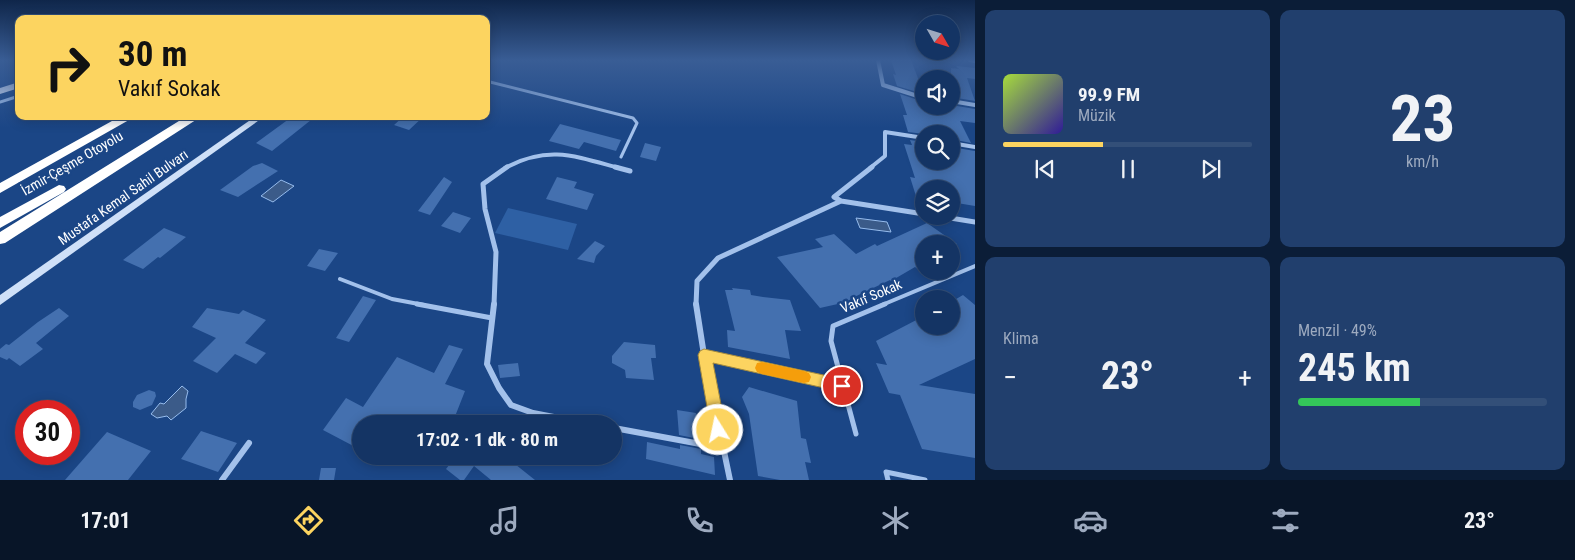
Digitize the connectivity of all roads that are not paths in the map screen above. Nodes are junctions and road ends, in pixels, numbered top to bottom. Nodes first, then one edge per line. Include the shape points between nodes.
1 (492, 82) edge
2 (883, 82) edge
3 (15, 86) edge
4 (0, 91) edge
5 (915, 96) edge
6 (15, 97) edge
7 (0, 102) edge
8 (960, 102) edge
9 (975, 105) edge
10 (123, 120) edge
11 (180, 120) edge
12 (190, 120) edge
13 (255, 120) edge
14 (97, 134) junction
15 (915, 137) edge
16 (960, 144) edge
17 (975, 147) edge
18 (620, 157) dead end
19 (630, 171) dead end
20 (0, 178) edge
21 (0, 189) edge
22 (841, 201) junction
23 (915, 213) edge
24 (960, 220) edge
25 (0, 223) edge
26 (975, 223) edge
27 (0, 239) edge
28 (975, 266) edge
29 (340, 279) dead end
30 (0, 301) edge
31 (492, 318) junction
32 (704, 355) junction
33 (842, 386) junction
34 (543, 415) edge
35 (622, 429) edge
36 (856, 434) dead end
37 (250, 443) dead end
38 (722, 448) junction
39 (222, 480) edge
40 (730, 480) edge
41 (888, 480) edge
42 (925, 480) edge

1 - 18 lane via 632,118 636,123
2 - 5 street
3 - 4 main road
6 - 7 lane
8 - 9 street
10 - 14 highway, İzmir-Çeşme Otoyolu
11 - 25 highway, İzmir-Çeşme Otoyolu
12 - 27 highway
13 - 30 main road, Mustafa Kemal Sahil Bulvarı
14 - 20 highway via 45,154
14 - 21 highway, İzmir-Çeşme Otoyolu
15 - 22 street via 885,132 885,156 834,197
16 - 17 street
19 - 31 street via 559,153 536,154 519,159 495,173 484,184 485,209 496,252
22 - 23 street
22 - 32 street via 718,258 697,281 696,306
24 - 26 street
28 - 33 lane, Vakıf Sokak via 832,326 831,341
29 - 31 lane via 392,299
31 - 34 street via 487,364 499,388 511,405
32 - 33 street
32 - 38 street
33 - 36 lane, Vakıf Sokak
35 - 38 street
37 - 39 street
38 - 40 street
41 - 42 lane via 886,472

